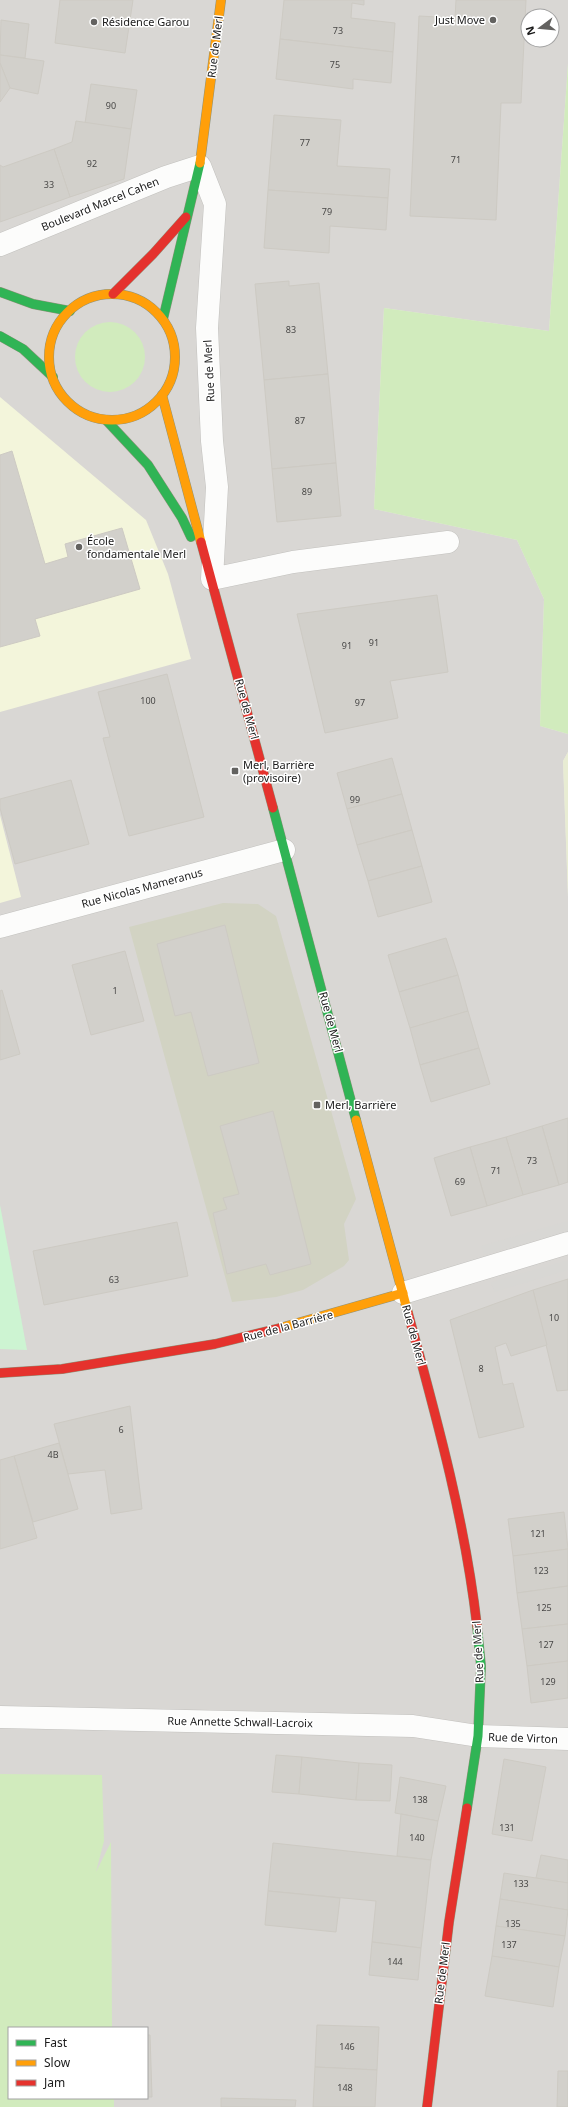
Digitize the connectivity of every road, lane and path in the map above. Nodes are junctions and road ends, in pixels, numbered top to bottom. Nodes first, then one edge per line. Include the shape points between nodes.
1 (221, 0) edge
2 (200, 166) junction
3 (188, 214) junction
4 (0, 245) edge
5 (0, 292) edge
6 (113, 294) junction
7 (70, 311) junction
8 (163, 319) junction
9 (0, 336) edge
10 (53, 377) junction
11 (162, 395) junction
12 (106, 420) junction
13 (448, 542) dead end
14 (212, 579) junction
15 (284, 850) junction
16 (0, 927) edge
17 (568, 1243) edge
18 (403, 1294) junction
19 (0, 1373) edge
20 (0, 1717) edge
21 (478, 1736) junction
22 (568, 1739) edge
23 (427, 2107) edge

1 - 2 main road, Rue de Merl
2 - 3 main road, Rue de Merl
2 - 4 street, Boulevard Marcel Cahen via 166,177
2 - 14 street, Rue de Merl via 214,204 207,328 212,441 217,487
3 - 6 main road, Rue de Merl
3 - 8 main road, Rue de Merl
5 - 7 main road via 33,304
6 - 7 main road via 97,296 82,302
6 - 8 main road via 132,297 149,306
7 - 10 main road via 58,325 51,341
8 - 11 main road via 172,337 175,357 172,377
9 - 10 main road via 23,349
10 - 12 main road via 61,393 73,406 89,416
11 - 12 main road via 147,410 127,419
11 - 14 main road, Rue de Merl
12 - 14 main road, Rue de Merl via 148,465 182,518
13 - 14 street via 293,562
14 - 15 main road, Rue de Merl
15 - 16 street, Rue Nicolas Mameranus
15 - 18 main road, Rue de Merl
17 - 18 street, Rue de la Barrière
18 - 19 main road, Rue de la Barrière via 215,1344 62,1369
18 - 21 main road, Rue de Merl via 443,1443 472,1584 481,1666
20 - 21 street, Rue Annette Schwall-Lacroix via 414,1726
21 - 22 street, Rue de Virton
21 - 23 main road, Rue de Merl via 449,1922

